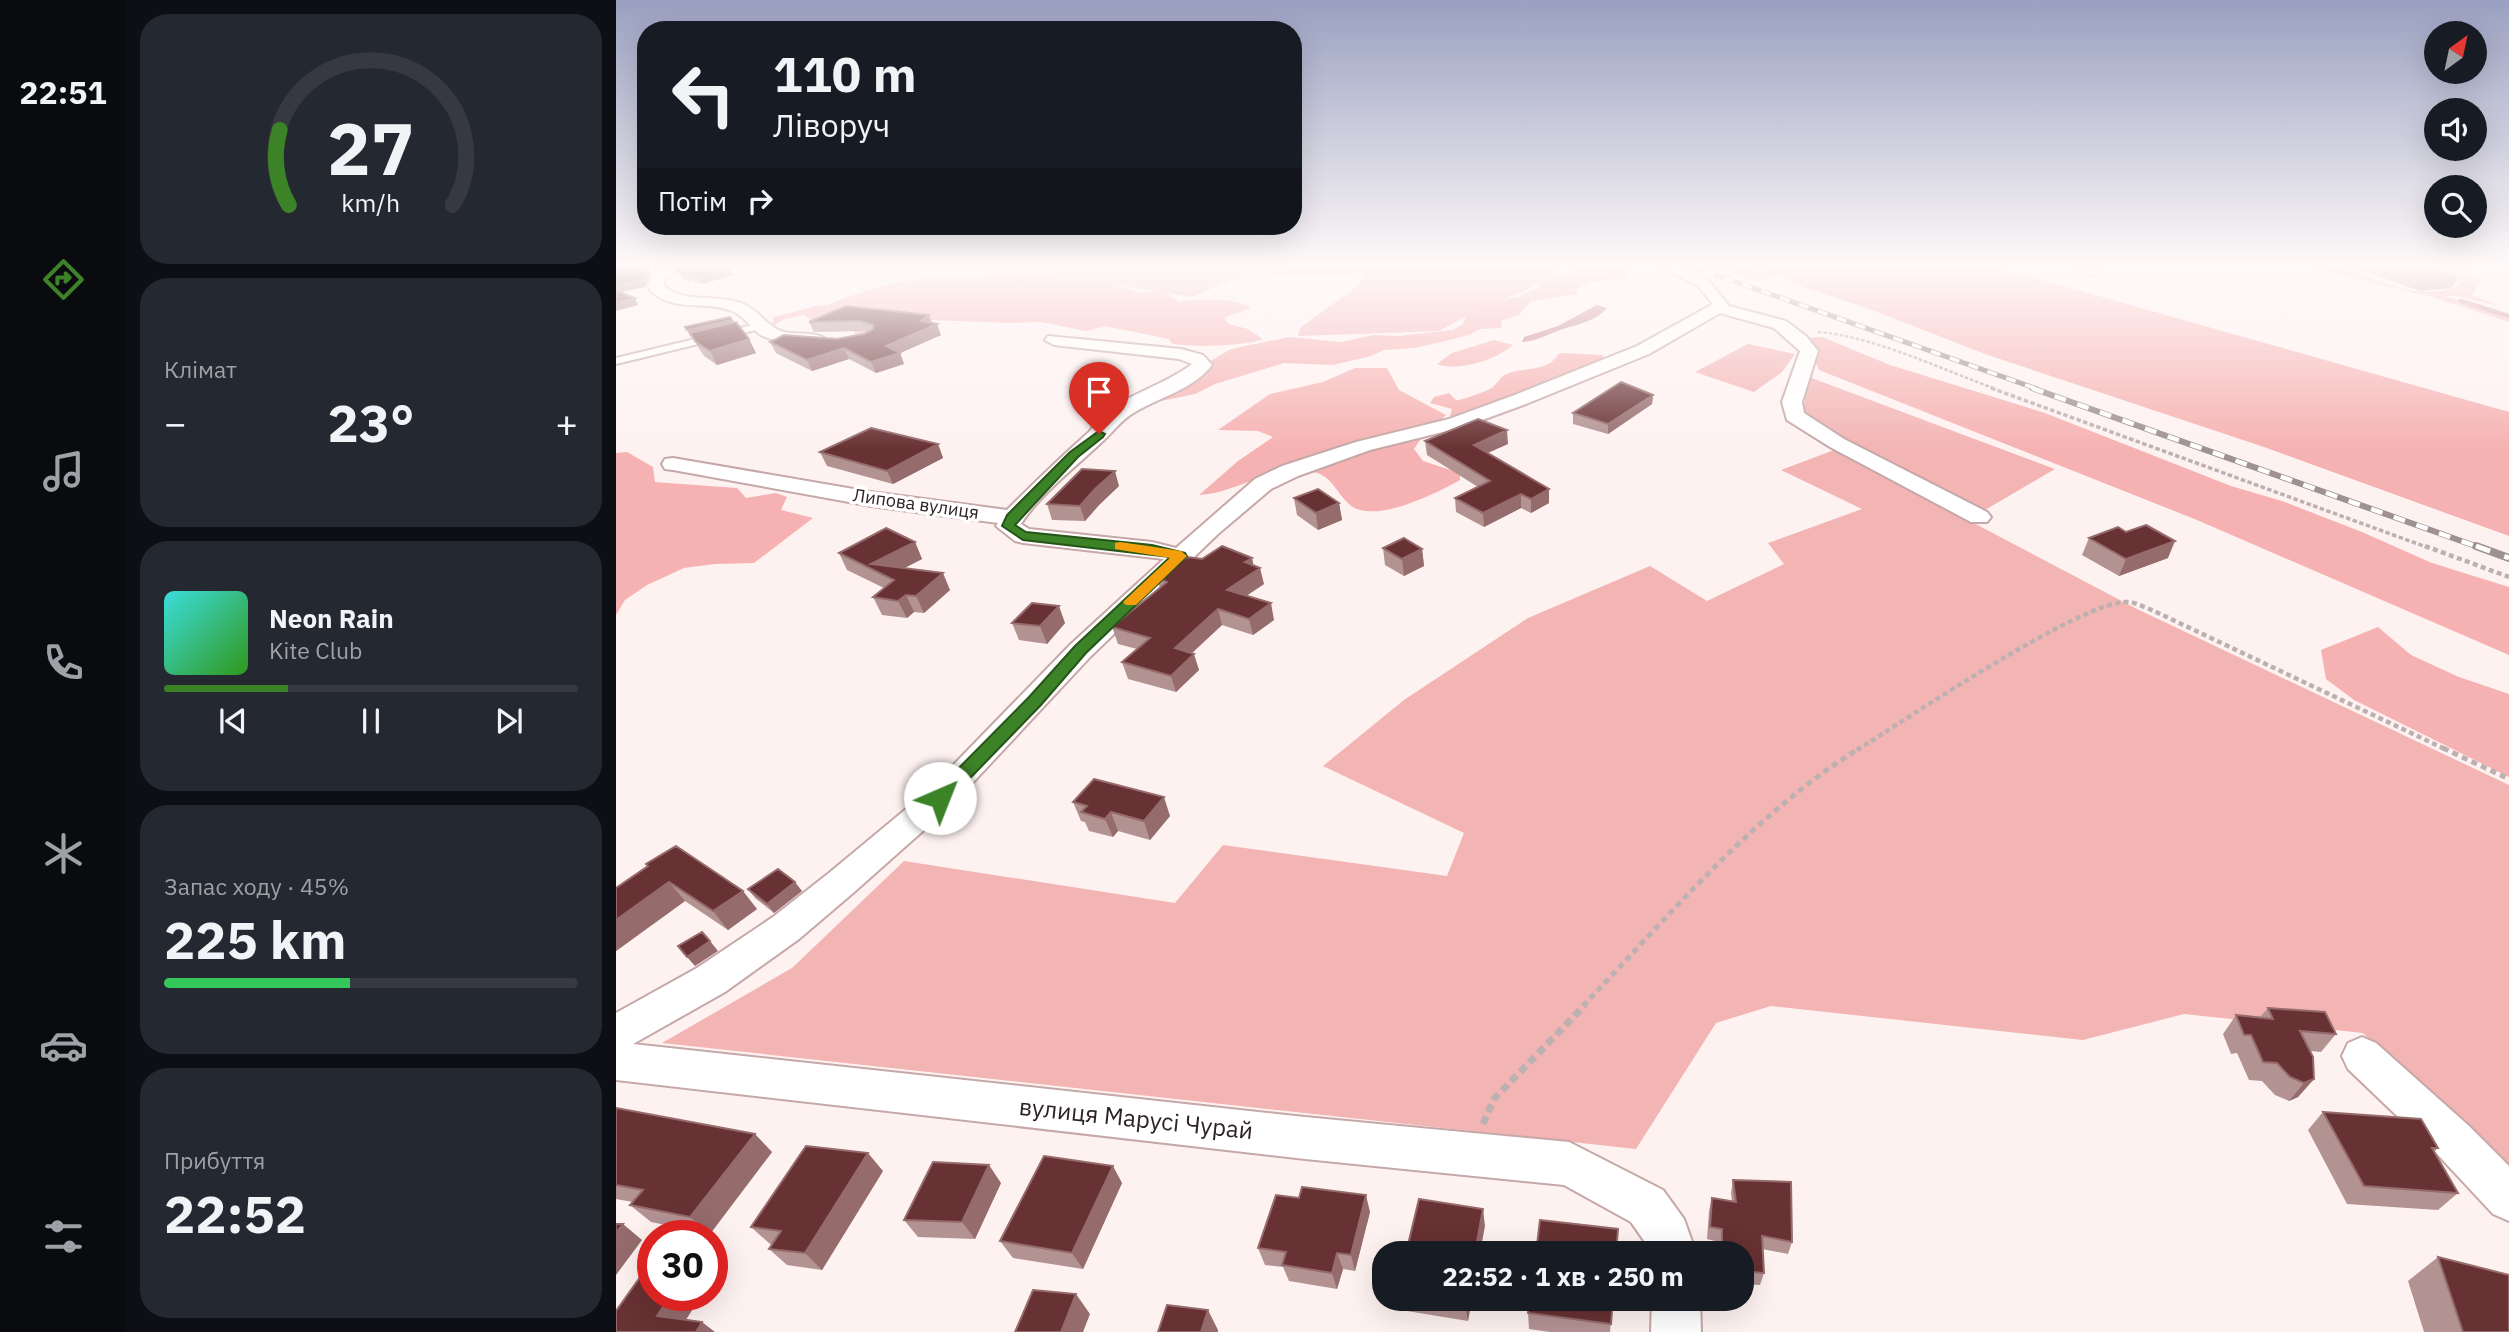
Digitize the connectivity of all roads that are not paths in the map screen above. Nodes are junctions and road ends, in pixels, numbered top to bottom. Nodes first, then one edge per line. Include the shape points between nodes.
1 (761, 326) joint
2 (1686, 326) edge
3 (1783, 326) edge
4 (1054, 340) dead end
5 (832, 342) edge
6 (616, 361) edge
7 (673, 464) dead end
8 (1979, 517) dead end
9 (1012, 518) junction
10 (1181, 556) junction
11 (616, 1033) edge
12 (2362, 1056) dead end
13 (616, 1061) edge
14 (2509, 1198) edge
15 (1669, 1241) edge
16 (1676, 1311) edge
17 (1676, 1332) edge

1 - 5 street via 786,338
1 - 6 lane
2 - 10 street via 1643,350 1519,400 1290,471 1263,484
3 - 8 street via 1794,331 1809,351 1792,402 1794,416
4 - 9 street via 1181,354 1203,365 1108,421
7 - 9 street, Липова вулиця
9 - 10 street via 1008,526 1023,536
10 - 11 street via 1081,650 940,798 851,874 786,928 711,980
12 - 14 street
13 - 15 street, вулиця Марусі Чурай via 1569,1164 1647,1206
16 - 17 street

